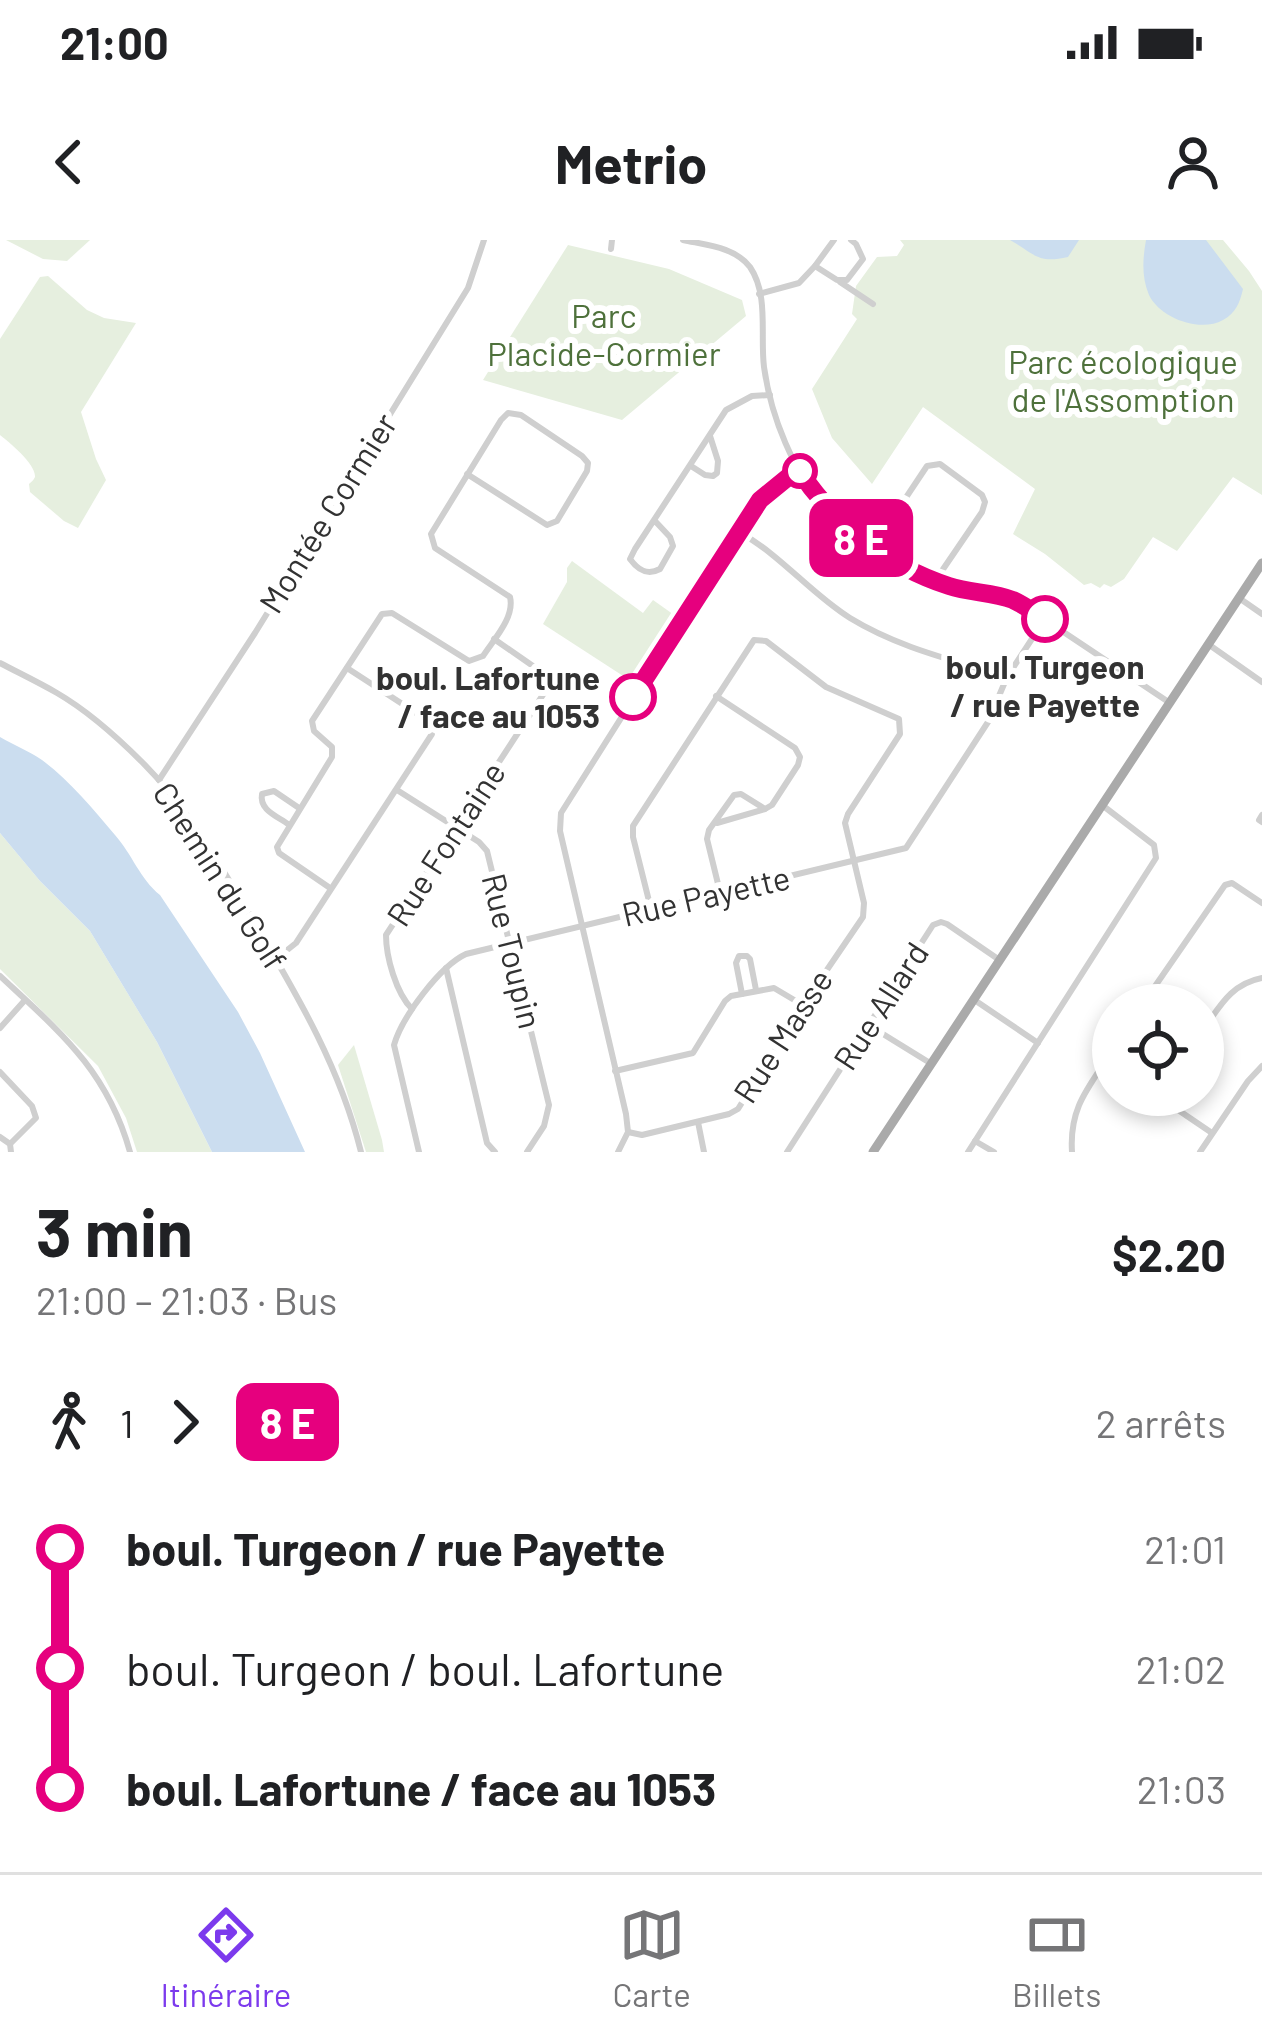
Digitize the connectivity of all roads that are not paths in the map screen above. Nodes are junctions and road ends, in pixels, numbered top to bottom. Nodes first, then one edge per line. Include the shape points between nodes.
1 (484, 240) edge
2 (683, 240) edge
3 (833, 240) edge
4 (850, 240) edge
5 (815, 266) junction
6 (837, 280) junction
7 (759, 294) junction
8 (873, 304) dead end
9 (770, 395) junction
10 (710, 436) junction
11 (691, 465) junction
12 (798, 469) junction
13 (467, 474) junction
14 (655, 520) junction
15 (739, 532) junction
16 (873, 547) junction
17 (1262, 563) edge
18 (935, 581) junction
19 (1238, 598) junction
20 (1262, 614) edge
21 (1045, 619) junction
22 (494, 639) junction
23 (1208, 644) junction
24 (0, 663) edge
25 (346, 667) junction
26 (1007, 676) junction
27 (1262, 682) edge
28 (716, 696) junction
29 (1170, 703) junction
30 (159, 780) junction
31 (397, 790) junction
32 (1102, 806) junction
33 (299, 808) junction
34 (765, 808) junction
35 (289, 824) junction
36 (713, 824) junction
37 (456, 827) junction
38 (854, 862) junction
39 (330, 888) junction
40 (721, 892) junction
41 (1262, 903) edge
42 (651, 909) junction
43 (581, 926) junction
44 (510, 943) junction
45 (276, 958) junction
46 (998, 959) junction
47 (446, 968) junction
48 (0, 976) edge
49 (1262, 978) edge
50 (1158, 984) edge
51 (756, 990) junction
52 (742, 994) junction
53 (973, 999) junction
54 (25, 1000) junction
55 (1224, 1002) edge
56 (802, 1005) junction
57 (412, 1009) junction
58 (869, 1026) junction
59 (0, 1028) edge
60 (1039, 1042) junction
61 (930, 1063) junction
62 (1262, 1066) edge
63 (0, 1072) edge
64 (616, 1072) junction
65 (1092, 1088) edge
66 (1187, 1116) edge
67 (698, 1122) junction
68 (628, 1132) junction
69 (1213, 1134) junction
70 (0, 1137) edge
71 (975, 1141) junction
72 (10, 1148) edge
73 (130, 1152) edge
74 (361, 1152) edge
75 (419, 1152) edge
76 (495, 1152) edge
77 (527, 1152) edge
78 (618, 1152) edge
79 (704, 1152) edge
80 (787, 1152) edge
81 (873, 1152) edge
82 (968, 1152) edge
83 (994, 1152) edge
84 (1072, 1152) edge
85 (1200, 1152) edge

1 - 30 street, Montée Cormier via 468,288
2 - 7 street via 741,258
3 - 5 street
4 - 6 street via 862,259 852,277
5 - 6 street
5 - 7 street via 799,283
6 - 8 street
7 - 9 street
9 - 10 street via 726,410
9 - 12 street
10 - 11 street
10 - 11 street via 717,473
11 - 14 street
12 - 15 street via 760,500
12 - 16 street via 826,508
13 - 13 street via 508,413 588,463 557,521 547,525
13 - 22 street via 432,543 510,596
14 - 14 street via 673,546 660,569 648,573 630,559
15 - 26 street via 850,619 914,649
15 - 43 street via 563,806 560,831
16 - 18 street
16 - 18 street via 927,466 940,464 985,502
17 - 19 main road
18 - 21 street via 1012,599
19 - 20 street
19 - 23 main road
21 - 26 street, Rue Payette
21 - 29 street
22 - 25 street via 470,661 387,613
22 - 37 street, Rue Fontaine via 543,673 548,687
23 - 27 street
23 - 29 main road
24 - 30 street, Chemin du Golf via 60,694
25 - 31 street via 431,724
25 - 33 street via 313,721 332,757
26 - 38 street, Rue Payette via 988,722 906,848
28 - 34 street via 799,753
28 - 38 street, Rue Masse via 759,639 826,686 899,719 900,734 846,818
28 - 42 street via 633,826
29 - 32 main road
30 - 45 street, Chemin du Golf
31 - 37 street, Rue Toupin
31 - 39 street
32 - 46 main road
32 - 60 street via 1154,845 1156,858
33 - 35 street
33 - 35 street via 274,791 262,794 264,808
34 - 36 street
34 - 36 street via 736,794
35 - 39 street via 279,853
36 - 40 street via 707,839
37 - 44 street, Rue Toupin via 487,851
37 - 57 street, Rue Fontaine via 386,935
38 - 40 street, Rue Payette
38 - 56 street, Rue Masse via 863,917
39 - 45 street via 296,943
40 - 42 street, Rue Payette
41 - 50 street via 1225,885
42 - 43 street, Rue Payette
43 - 44 street, Rue Payette
43 - 64 street
44 - 47 street, Rue Payette via 459,956
44 - 77 street, Rue Toupin via 549,1105
45 - 74 street, Chemin du Golf via 329,1056
46 - 53 main road
46 - 58 street, Rue Allard via 947,924 934,925
47 - 57 street, Rue Payette
47 - 76 street
48 - 54 street
49 - 55 street via 1234,988
51 - 52 street
51 - 52 street via 750,959 739,956
51 - 56 street via 774,988
52 - 64 street via 725,1001 693,1053
53 - 60 street
53 - 61 main road
54 - 59 street
54 - 73 street via 95,1073
56 - 67 street, Rue Masse via 738,1109
57 - 75 street, Rue Payette via 394,1045
58 - 61 street
58 - 80 street, Rue Allard
60 - 71 street
61 - 81 main road
62 - 69 street
63 - 72 street via 36,1118
64 - 68 street
65 - 84 street via 1075,1112
66 - 69 street
67 - 68 street, Rue Masse
67 - 79 street
68 - 78 street
69 - 85 street
70 - 72 street
71 - 82 street
71 - 83 street

